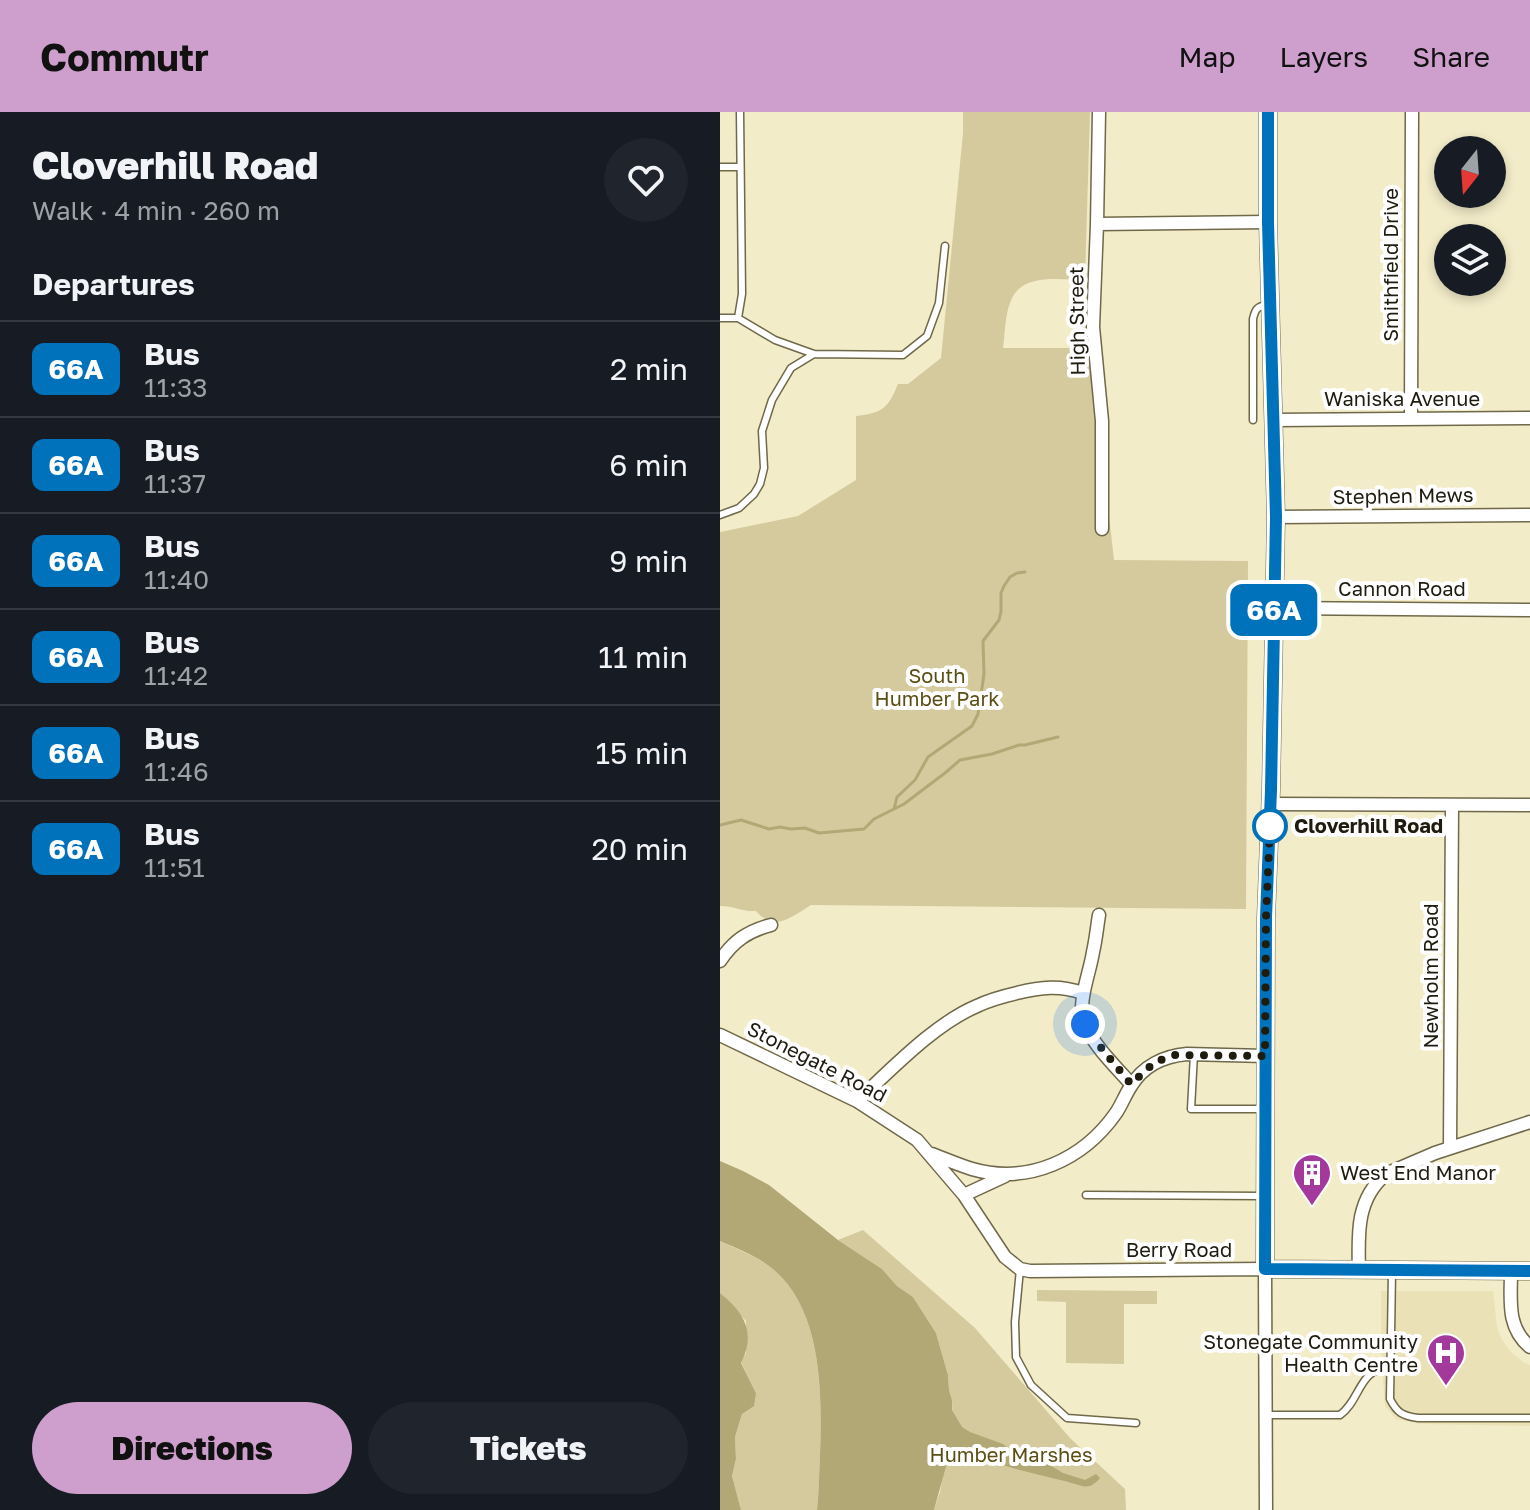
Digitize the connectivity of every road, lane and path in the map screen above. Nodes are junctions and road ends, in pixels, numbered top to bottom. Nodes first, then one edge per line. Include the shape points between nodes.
1 (740, 112) edge
2 (1099, 112) edge
3 (1268, 112) edge
4 (1412, 112) edge
5 (720, 167) edge
6 (740, 167) junction
7 (1268, 222) junction
8 (1097, 224) junction
9 (945, 246) dead end
10 (1271, 305) junction
11 (720, 318) edge
12 (738, 318) junction
13 (814, 354) junction
14 (1411, 418) junction
15 (1530, 418) edge
16 (1253, 420) dead end
17 (1273, 420) junction
18 (720, 515) edge
19 (1530, 515) edge
20 (1276, 517) junction
21 (1102, 529) dead end
22 (1274, 608) junction
23 (1530, 610) edge
24 (1271, 804) junction
25 (1452, 805) junction
26 (1530, 805) edge
27 (1099, 915) dead end
28 (771, 925) dead end
29 (720, 961) edge
30 (1083, 993) junction
31 (720, 1035) edge
32 (1194, 1054) junction
33 (1265, 1056) junction
34 (1131, 1084) junction
35 (857, 1101) junction
36 (1265, 1109) junction
37 (1530, 1122) edge
38 (1450, 1148) junction
39 (929, 1152) junction
40 (1008, 1174) junction
41 (964, 1195) junction
42 (1086, 1195) dead end
43 (1264, 1196) junction
44 (1020, 1269) junction
45 (1265, 1269) junction
46 (1359, 1270) junction
47 (1392, 1270) junction
48 (1511, 1271) junction
49 (1530, 1271) edge
50 (1530, 1347) edge
51 (1390, 1367) junction
52 (1266, 1415) junction
53 (1530, 1418) edge
54 (1136, 1423) dead end
55 (1266, 1510) edge

1 - 6 lane
2 - 8 street, High Street
3 - 7 street
4 - 14 street, Smithfield Drive
5 - 6 lane
6 - 12 lane
7 - 8 street
7 - 10 street
8 - 21 street, High Street via 1093,327 1102,421
9 - 13 lane via 939,303 927,336 903,355
10 - 16 lane via 1260,305 1253,319
10 - 17 street
11 - 12 lane
12 - 13 lane via 775,340
13 - 18 lane via 791,368 772,400 762,431 764,468 754,494 739,508
14 - 15 street, Waniska Avenue
14 - 17 street, Waniska Avenue
17 - 20 street
19 - 20 street, Stephen Mews
20 - 22 street
22 - 23 street, Cannon Road
22 - 24 street
24 - 25 street
24 - 33 street
25 - 26 street
25 - 38 street, Newholm Road
27 - 30 street
28 - 29 street via 747,933
30 - 34 street via 1085,1024
30 - 35 street via 1038,987 976,1006 932,1034
31 - 35 street, Stonegate Road
32 - 33 street
32 - 34 street via 1155,1062
32 - 36 lane via 1191,1109
33 - 36 street
34 - 40 street via 1109,1123 1079,1151 1049,1167
35 - 39 street, Stonegate Road
36 - 43 street
37 - 38 street
38 - 46 street via 1386,1174 1371,1190 1359,1220
39 - 40 street via 971,1169
39 - 41 street, Stonegate Road
40 - 41 street
41 - 44 street, Stonegate Road via 996,1247
42 - 43 lane
43 - 45 street
44 - 45 street, Berry Road
44 - 54 lane via 1016,1357 1031,1385 1067,1418
45 - 46 street, Berry Road
45 - 52 street
46 - 47 street, Berry Road
47 - 48 street, Berry Road
47 - 51 lane
48 - 49 street, Berry Road
48 - 50 street via 1513,1325
51 - 52 lane via 1372,1372 1340,1415
51 - 53 lane via 1390,1399 1405,1416
52 - 55 street

